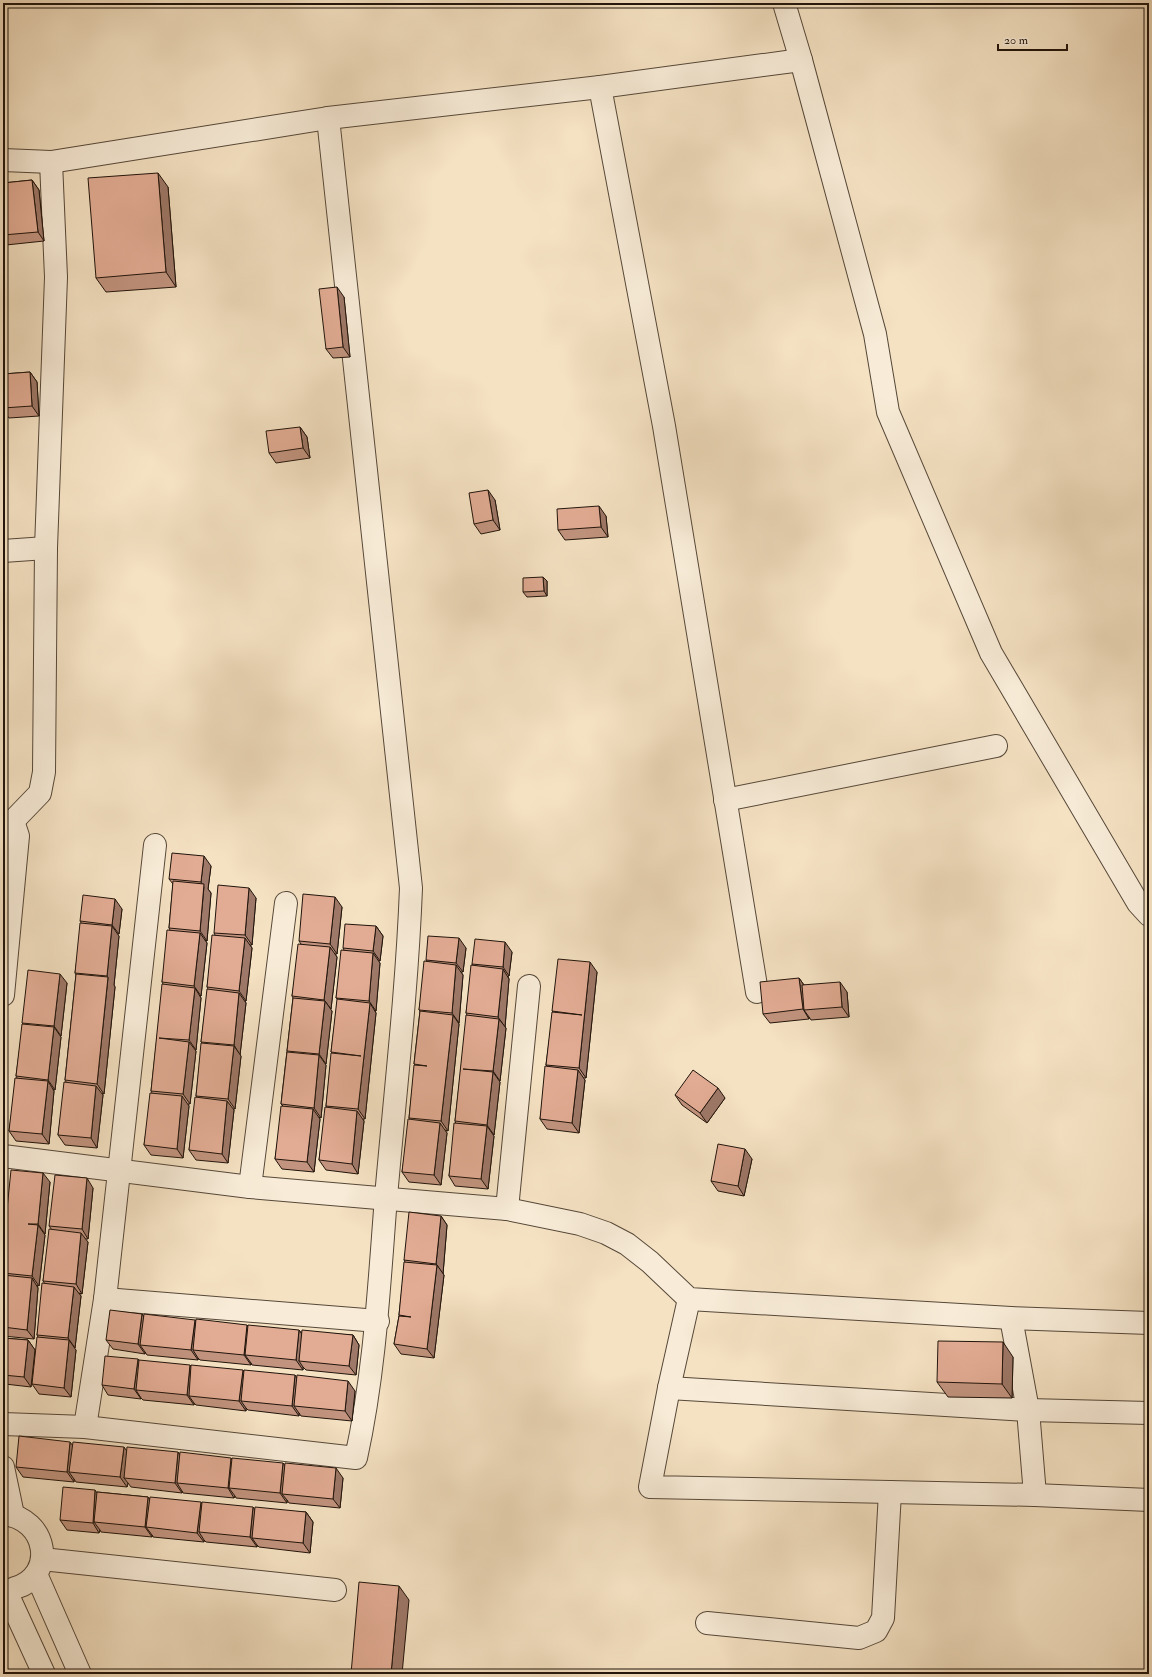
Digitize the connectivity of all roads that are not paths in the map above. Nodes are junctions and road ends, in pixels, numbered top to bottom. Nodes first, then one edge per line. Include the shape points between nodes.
1 (784, 3) edge
2 (801, 60) junction
3 (600, 87) junction
4 (328, 118) junction
5 (3, 160) edge
6 (51, 162) junction
7 (46, 548) junction
8 (3, 551) edge
9 (996, 746) dead end
10 (725, 800) junction
11 (8, 825) edge
12 (155, 845) dead end
13 (286, 903) dead end
14 (1149, 915) edge
15 (529, 986) dead end
16 (757, 992) dead end
17 (3, 995) edge
18 (3, 1156) edge
19 (120, 1170) junction
20 (250, 1187) junction
21 (386, 1198) junction
22 (507, 1209) junction
23 (105, 1299) junction
24 (689, 1299) junction
25 (1011, 1318) junction
26 (378, 1321) junction
27 (1149, 1322) edge
28 (669, 1388) junction
29 (1028, 1410) junction
30 (1149, 1413) edge
31 (3, 1424) edge
32 (85, 1427) junction
33 (3, 1467) edge
34 (890, 1492) junction
35 (1035, 1495) junction
36 (1149, 1500) edge
37 (8, 1515) edge
38 (39, 1566) junction
39 (335, 1590) dead end
40 (4, 1591) edge
41 (707, 1623) dead end
42 (44, 1674) edge
43 (80, 1674) edge

1 - 2 street
2 - 3 street
2 - 14 street via 875,334 888,412 991,653 1138,903
3 - 4 street
3 - 10 street via 664,426
4 - 6 street
4 - 21 street via 411,888 408,960
5 - 6 street
6 - 7 street via 56,278
7 - 8 street
7 - 11 street via 44,772 40,792
9 - 10 street
10 - 16 street
11 - 17 street via 18,836
12 - 19 street
13 - 20 street
15 - 22 street
18 - 19 street
19 - 20 street
19 - 23 street
20 - 21 street
21 - 22 street
21 - 26 street
22 - 24 street via 580,1224 606,1233 650,1262
23 - 26 street
23 - 32 street
24 - 25 street
24 - 28 street
25 - 27 street
25 - 29 street
26 - 32 street via 365,1418 356,1458
28 - 29 street
28 - 34 street via 650,1487
29 - 30 street
29 - 35 street
31 - 32 street
33 - 37 street
34 - 35 street
34 - 41 street via 883,1618 876,1631 859,1638
35 - 36 street
37 - 38 street via 27,1522 36,1532 42,1545
38 - 39 street
38 - 40 street via 23,1586
38 - 43 street
40 - 42 street

